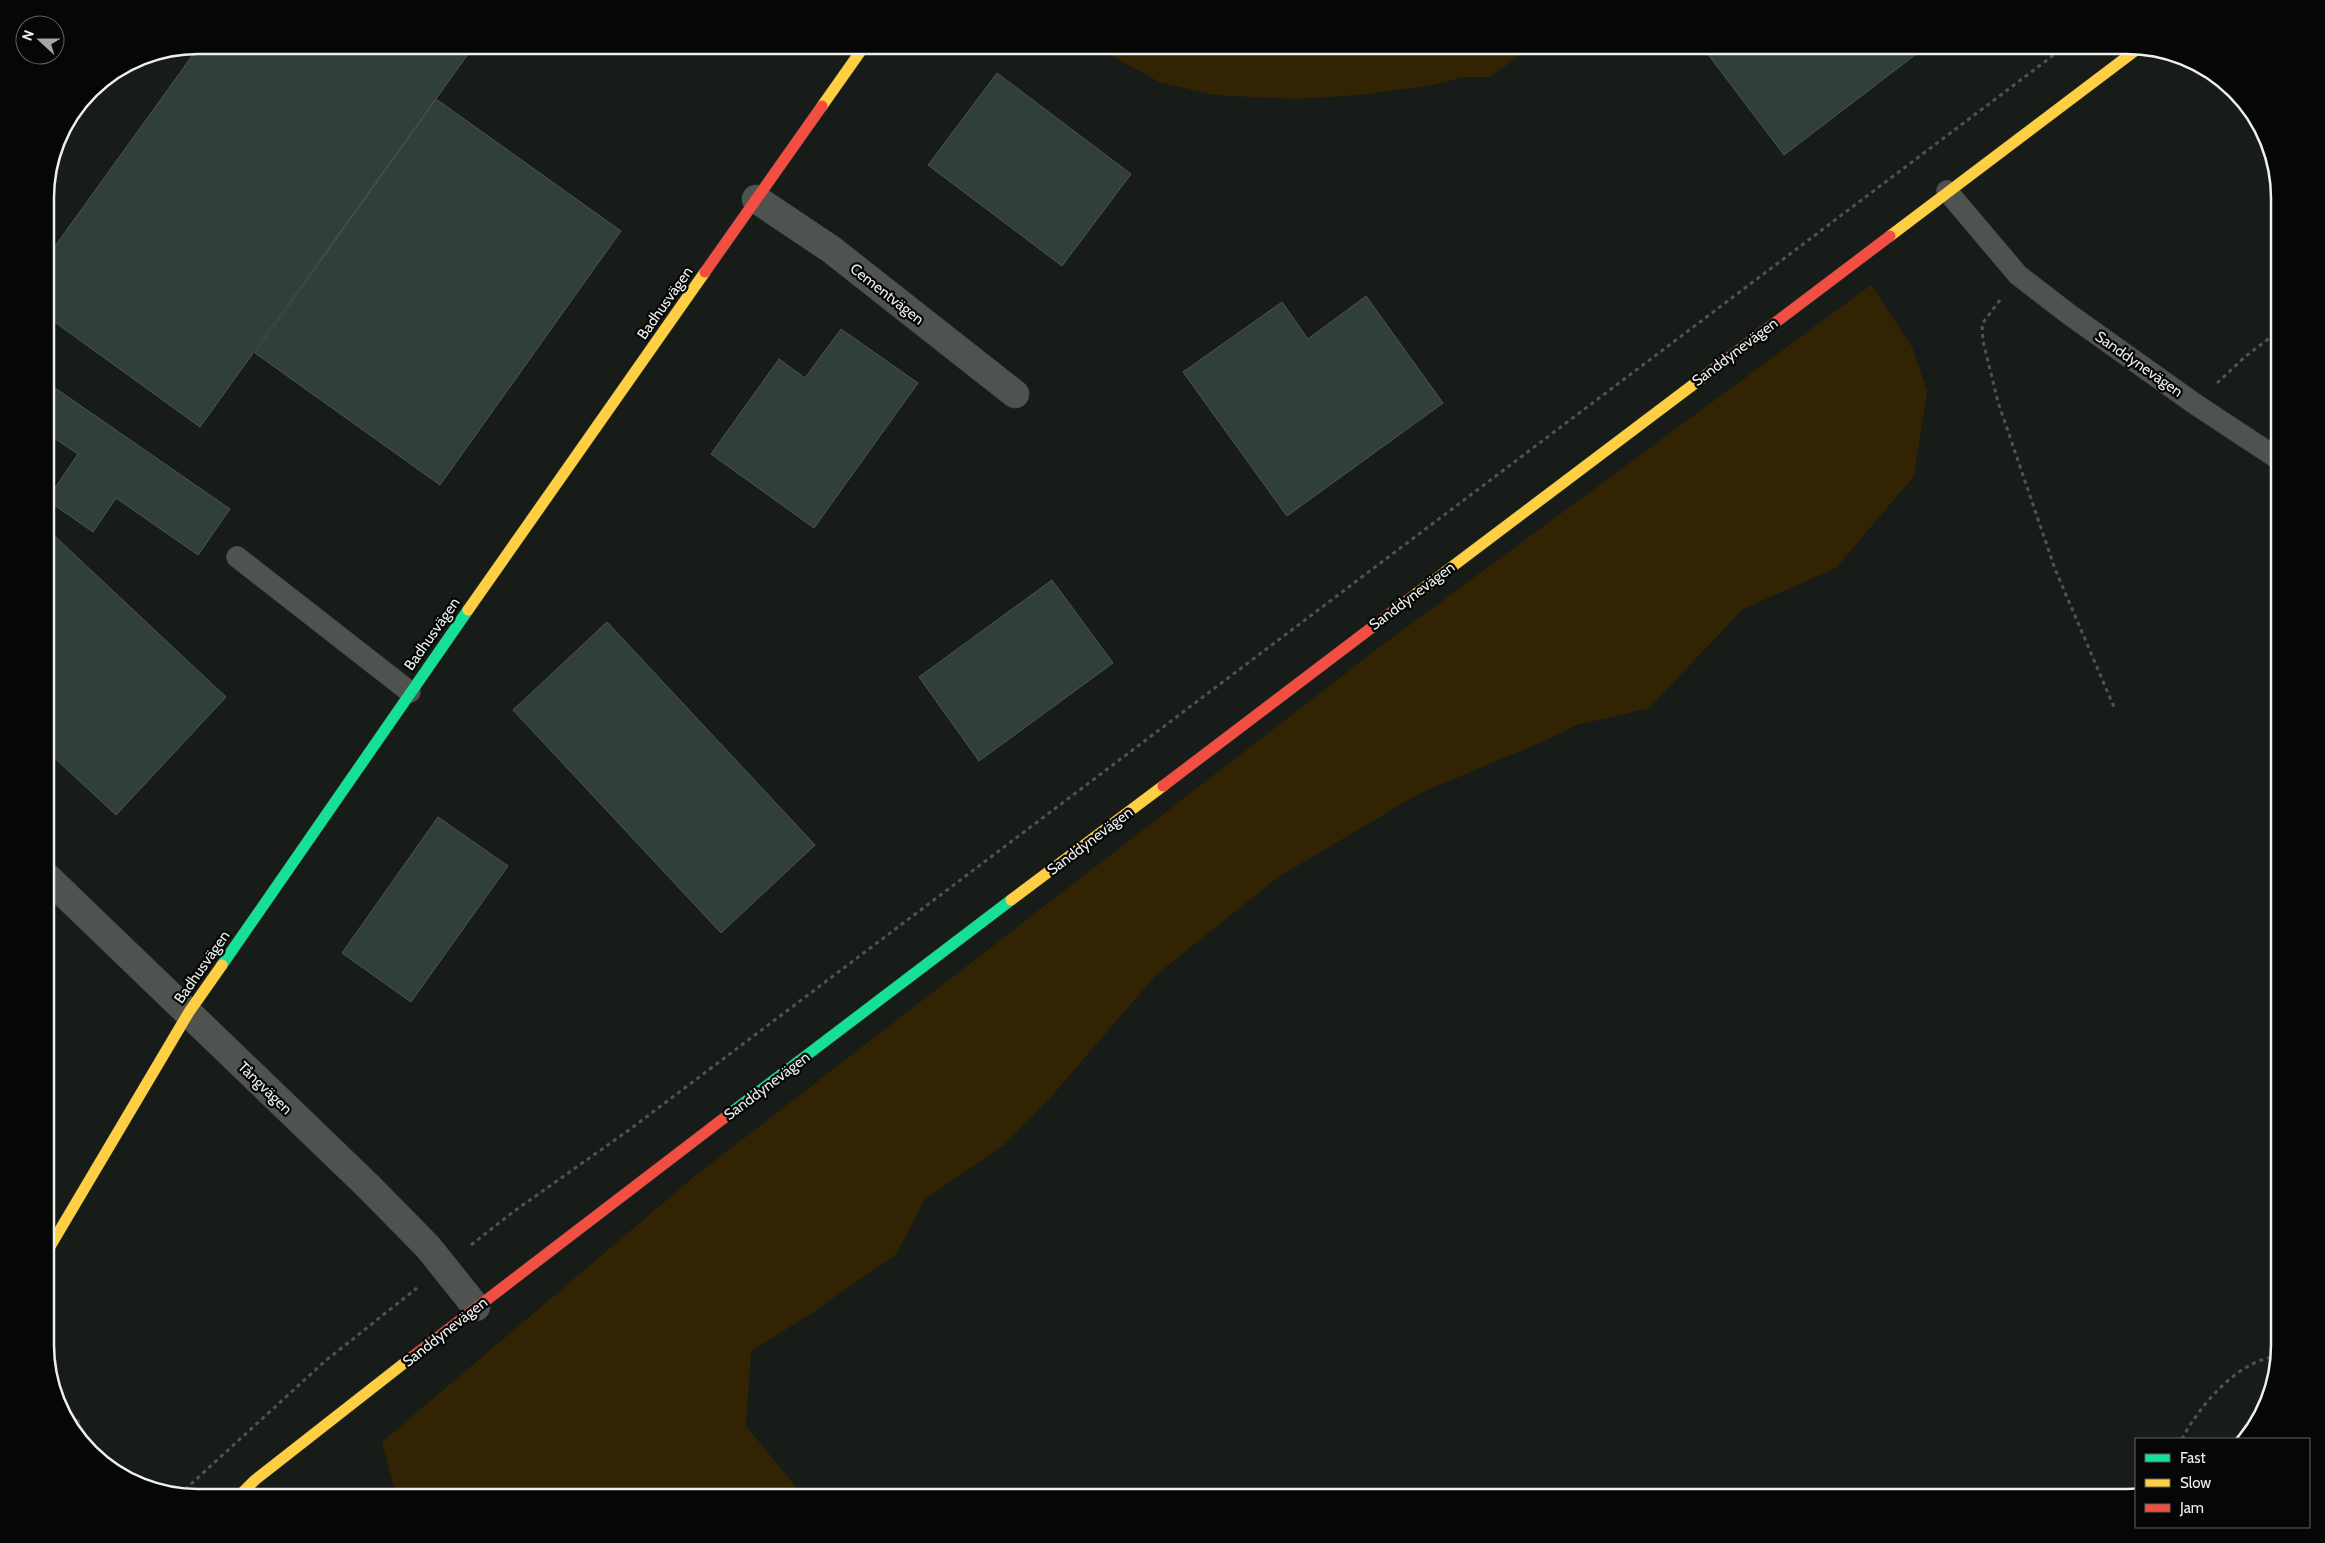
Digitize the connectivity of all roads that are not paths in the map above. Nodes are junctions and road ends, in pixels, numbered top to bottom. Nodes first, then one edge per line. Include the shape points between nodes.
1 (860, 54) edge
2 (2130, 54) edge
3 (1947, 191) junction
4 (756, 198) junction
5 (1014, 394) dead end
6 (2271, 454) edge
7 (237, 557) dead end
8 (410, 692) junction
9 (54, 884) edge
10 (189, 1012) junction
11 (54, 1240) edge
12 (476, 1307) junction
13 (246, 1489) edge

1 - 4 street, Badhusvägen
2 - 3 street, Sanddynevägen
3 - 6 lane, Sanddynevägen via 2018,274 2195,404
3 - 12 street, Sanddynevägen
4 - 5 street, Cementvägen via 832,250
4 - 8 street, Badhusvägen
7 - 8 lane
8 - 10 street, Badhusvägen
9 - 10 street, Tångvägen
10 - 11 street, Badhusvägen
10 - 12 street, Tångvägen via 368,1186 445,1266
12 - 13 street, Sanddynevägen

